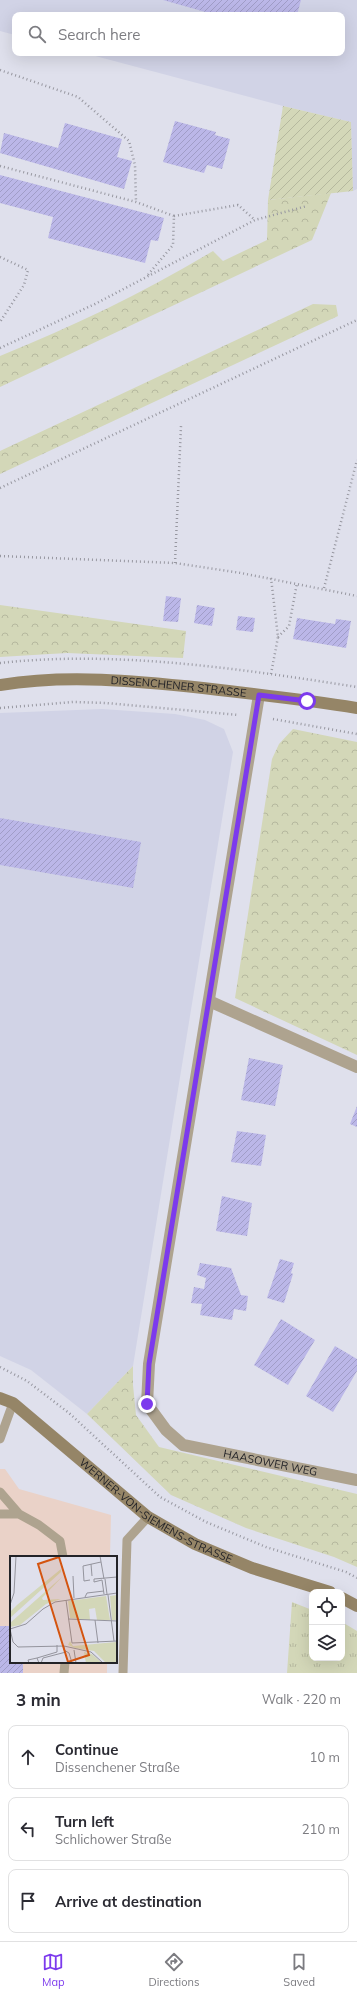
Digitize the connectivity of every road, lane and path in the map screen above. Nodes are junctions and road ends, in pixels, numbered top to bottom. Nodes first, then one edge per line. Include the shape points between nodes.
1 (0, 70) edge
2 (0, 166) edge
3 (136, 202) junction
4 (307, 206) dead end
5 (174, 216) junction
6 (255, 220) junction
7 (0, 257) edge
8 (145, 278) junction
9 (357, 320) edge
10 (0, 322) edge
11 (0, 348) edge
12 (181, 426) dead end
13 (357, 460) edge
14 (0, 488) edge
15 (0, 556) edge
16 (175, 564) junction
17 (271, 578) junction
18 (297, 583) junction
19 (324, 588) junction
20 (357, 596) edge
21 (278, 637) junction
22 (271, 674) dead end
23 (0, 685) edge
24 (259, 695) junction
25 (0, 708) edge
26 (357, 708) edge
27 (256, 716) junction
28 (357, 734) edge
29 (209, 1001) junction
30 (357, 1067) edge
31 (0, 1367) edge
32 (0, 1398) edge
33 (13, 1403) junction
34 (0, 1439) edge
35 (357, 1480) edge
36 (0, 1492) edge
37 (0, 1514) edge
38 (19, 1514) junction
39 (148, 1517) junction
40 (64, 1556) edge
41 (357, 1578) edge
42 (320, 1589) edge
43 (345, 1600) edge
44 (357, 1606) edge
45 (65, 1663) edge
46 (64, 1673) edge
47 (123, 1673) edge

1 - 3 path via 78,97 129,141 135,165
2 - 3 path
3 - 5 path
4 - 6 path
5 - 6 path via 238,205
5 - 8 path via 173,245
6 - 8 path
7 - 10 path via 28,270 24,284
8 - 11 path
9 - 14 path
12 - 16 path
13 - 19 path
15 - 16 path
16 - 17 path
17 - 18 path
17 - 21 path
18 - 19 path
18 - 21 path via 289,626
19 - 20 path
21 - 22 path
23 - 24 street, DISSENCHENER STRASSE via 77,679 140,681
24 - 26 street, DISSENCHENER STRASSE
24 - 27 street
25 - 27 path via 106,702
27 - 28 path
27 - 29 street
29 - 30 street
29 - 35 street, HAASOWER WEG via 149,1364 147,1404 166,1430 184,1445
31 - 41 path via 27,1381 69,1413 160,1496 214,1526
32 - 33 street, WERNER-VON-SIEMENS-STRASSE
33 - 34 lane
33 - 39 street, WERNER-VON-SIEMENS-STRASSE
36 - 38 lane
37 - 38 lane
38 - 40 lane via 60,1541
39 - 42 street, WERNER-VON-SIEMENS-STRASSE via 195,1544 252,1568
39 - 47 lane via 128,1540
43 - 44 street
45 - 46 lane

